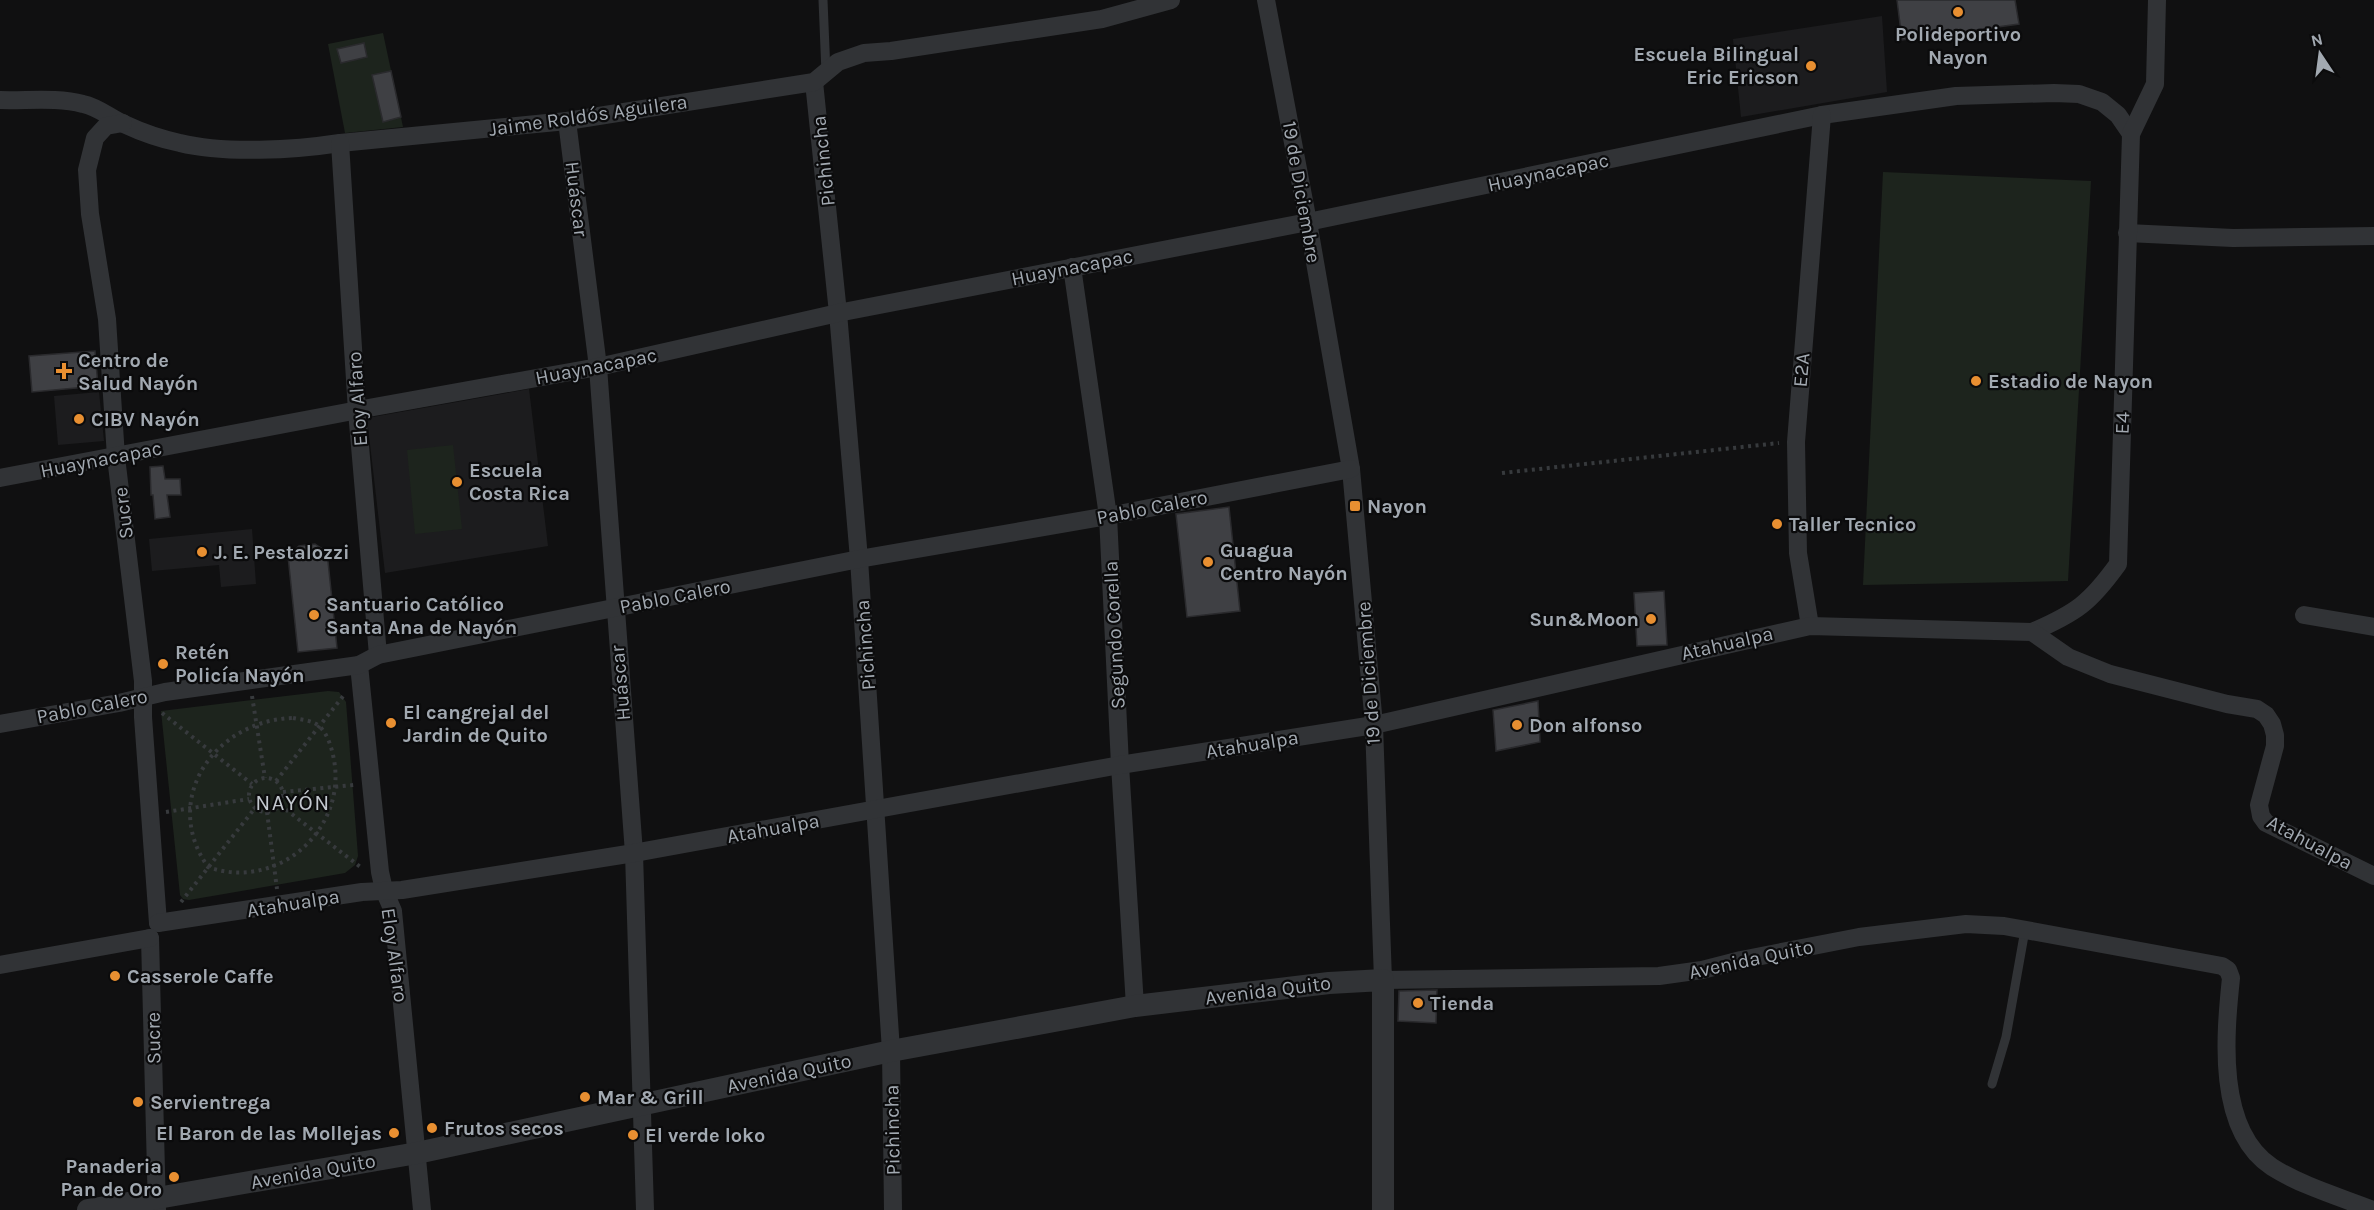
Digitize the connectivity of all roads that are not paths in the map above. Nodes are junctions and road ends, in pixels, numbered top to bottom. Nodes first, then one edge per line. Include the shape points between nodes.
1 (823, 0) edge
2 (1171, 0) edge
3 (1266, 0) edge
4 (2157, 0) edge
5 (820, 77) junction
6 (0, 100) edge
7 (1822, 115) junction
8 (567, 122) junction
9 (123, 123) junction
10 (2131, 134) junction
11 (340, 143) junction
12 (1308, 222) junction
13 (2127, 233) junction
14 (2374, 236) edge
15 (1072, 267) junction
16 (838, 313) junction
17 (598, 367) junction
18 (357, 411) junction
19 (116, 457) junction
20 (1351, 469) junction
21 (0, 478) edge
22 (1108, 516) junction
23 (859, 560) junction
24 (614, 608) junction
25 (2304, 615) dead end
26 (1810, 626) junction
27 (2374, 627) edge
28 (2032, 632) junction
29 (378, 655) junction
30 (360, 669) junction
31 (142, 698) junction
32 (0, 724) edge
33 (1374, 725) junction
34 (1120, 765) junction
35 (875, 810) junction
36 (634, 853) junction
37 (2374, 876) edge
38 (383, 887) junction
39 (2025, 930) junction
40 (154, 931) junction
41 (0, 965) edge
42 (1383, 980) junction
43 (1135, 1006) junction
44 (891, 1052) junction
45 (1992, 1084) dead end
46 (642, 1105) junction
47 (417, 1153) junction
48 (157, 1204) edge
49 (88, 1210) edge
50 (422, 1210) edge
51 (645, 1210) edge
52 (893, 1210) edge
53 (1383, 1210) edge
54 (2373, 1210) edge

1 - 5 lane
2 - 5 street, Jaime Roldós Aguilera via 1102,18 864,53 838,62
3 - 12 street, 19 de Diciembre
4 - 10 street via 2155,84
5 - 8 street, Jaime Roldós Aguilera
5 - 16 street, Pichincha
6 - 9 street, Jaime Roldós Aguilera via 81,103
7 - 10 street, Huaynacapac via 1956,96 2079,94 2102,102 2118,115
7 - 12 street, Huaynacapac
7 - 26 street, E2A via 1796,441 1798,553
8 - 11 street, Jaime Roldós Aguilera
8 - 17 street, Huáscar
9 - 11 street, Jaime Roldós Aguilera via 203,148 303,149
9 - 19 street, Sucre via 106,126 95,138 87,170 107,319
10 - 13 street, E4
11 - 18 street, Eloy Alfaro
12 - 15 street, Huaynacapac
12 - 20 street, 19 de Diciembre
13 - 14 street via 2233,238
13 - 28 street, E4 via 2118,564 2082,607
15 - 16 street, Huaynacapac
15 - 22 street, Segundo Corella
16 - 17 street, Huaynacapac
16 - 23 street, Pichincha
17 - 18 street, Huaynacapac
17 - 24 street, Huáscar
18 - 19 street, Huaynacapac
18 - 29 street, Eloy Alfaro
19 - 21 street, Huaynacapac
19 - 31 street, Sucre
20 - 22 street, Pablo Calero
20 - 33 street, 19 de Diciembre
22 - 23 street, Pablo Calero
22 - 34 street, Segundo Corella
23 - 24 street, Pablo Calero
23 - 35 street, Pichincha
24 - 29 street, Pablo Calero
24 - 36 street, Huáscar
25 - 27 street
26 - 28 street, Atahualpa
26 - 33 street, Atahualpa
28 - 37 street, Atahualpa via 2068,657 2109,674 2227,704 2246,705 2266,715 2276,735 2259,805 2261,816 2266,823
29 - 30 street, Pablo Calero
30 - 31 street, Pablo Calero
30 - 38 street, Eloy Alfaro
31 - 32 street, Pablo Calero
31 - 40 street, Sucre
33 - 34 street, Atahualpa
33 - 42 street, 19 de Diciembre
34 - 35 street, Atahualpa
34 - 43 street, Segundo Corella
35 - 36 street, Atahualpa
35 - 44 street, Pichincha
36 - 38 street, Atahualpa via 402,890
36 - 46 street, Huáscar
38 - 40 street, Atahualpa
38 - 47 street, Eloy Alfaro via 393,911
39 - 42 street, Avenida Quito via 1966,924 1869,936 1659,976
39 - 45 lane via 2006,1037
39 - 54 street, Avenida Quito via 2228,970 2228,1073 2234,1114 2241,1130 2270,1166
40 - 41 street, Atahualpa
40 - 48 street, Sucre
42 - 43 street, Avenida Quito
42 - 53 street, 19 de Diciembre
43 - 44 street, Avenida Quito
44 - 46 street, Avenida Quito
44 - 52 street, Pichincha
46 - 47 street, Avenida Quito
46 - 51 street, Huáscar
47 - 48 street, Avenida Quito
47 - 50 street, Eloy Alfaro
48 - 49 street, Avenida Quito

